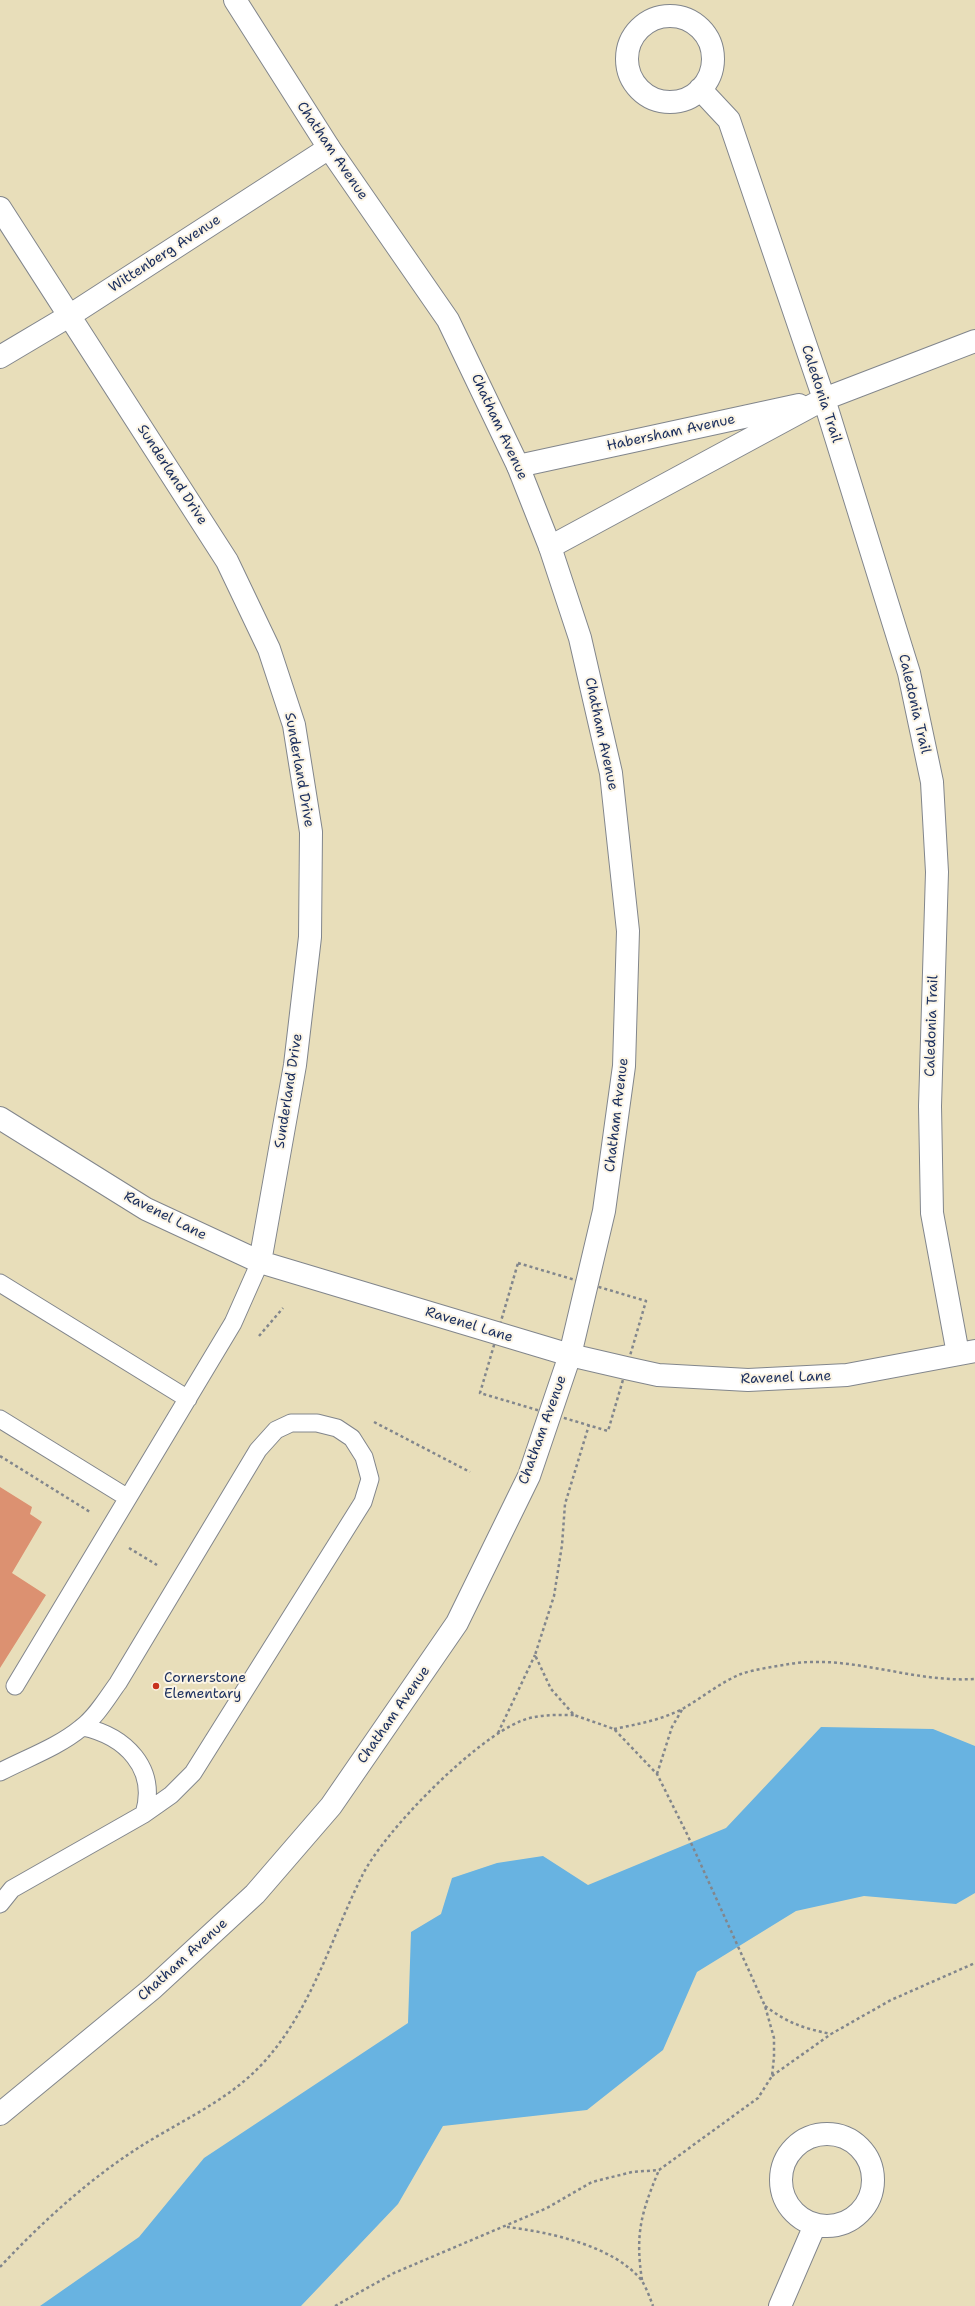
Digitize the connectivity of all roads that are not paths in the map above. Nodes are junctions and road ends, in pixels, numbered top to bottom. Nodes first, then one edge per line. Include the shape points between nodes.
1 (235, 0) edge
2 (700, 89) dead end
3 (329, 148) junction
4 (0, 208) edge
5 (69, 316) junction
6 (975, 341) edge
7 (0, 357) edge
8 (824, 399) junction
9 (518, 466) junction
10 (550, 546) junction
11 (0, 1118) edge
12 (260, 1262) junction
13 (0, 1283) edge
14 (966, 1353) edge
15 (570, 1355) junction
16 (188, 1399) junction
17 (0, 1419) edge
18 (128, 1498) junction
19 (15, 1686) dead end
20 (83, 1727) junction
21 (0, 1772) edge
22 (144, 1814) junction
23 (0, 1904) edge
24 (0, 2114) edge
25 (815, 2225) junction
26 (780, 2306) edge

1 - 3 street, Chatham Avenue
2 - 8 street, Caledonia Trail via 729,120
3 - 5 street, Wittenberg Avenue
3 - 9 street, Chatham Avenue via 448,320
4 - 5 street, Sunderland Drive
5 - 7 street, Wittenberg Avenue
5 - 12 street, Sunderland Drive via 227,561 269,649 294,725 311,832 310,937 295,1065
6 - 8 street, Habersham Avenue
8 - 9 street, Habersham Avenue
8 - 10 street, Habersham Avenue
8 - 14 street, Caledonia Trail via 909,673 932,782 937,872 930,1106 932,1213
9 - 10 street, Chatham Avenue
10 - 15 street, Chatham Avenue via 580,638 611,773 628,931 624,1066 604,1211
11 - 12 street, Ravenel Lane via 146,1209
12 - 15 street, Ravenel Lane
12 - 16 lane via 233,1323
13 - 16 lane
14 - 15 street, Ravenel Lane via 847,1375 748,1380 658,1375
15 - 24 street, Chatham Avenue via 529,1476 458,1623 331,1806 255,1894 153,1988
16 - 18 lane
17 - 18 lane
18 - 19 lane
20 - 21 lane
20 - 22 lane via 102,1731 119,1741 134,1757 145,1776 148,1798
20 - 22 lane via 118,1683 258,1450 276,1430 291,1424 317,1423 337,1428 352,1438 364,1457 370,1479 363,1502 193,1772 171,1795
22 - 23 lane via 12,1889
25 - 25 street via 833,2226 851,2220 864,2207 872,2191 873,2173 867,2155 854,2142 838,2134 820,2133 803,2139 789,2152 781,2168 780,2186 786,2204 799,2217
25 - 26 street

